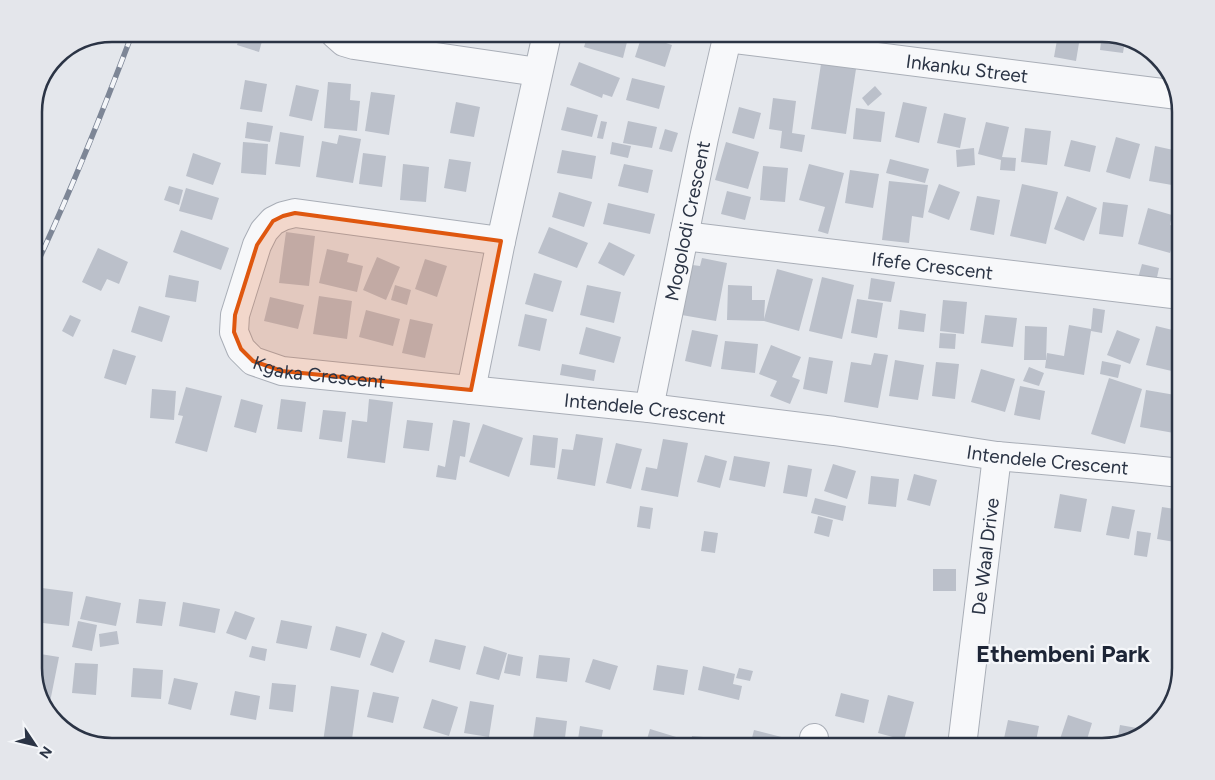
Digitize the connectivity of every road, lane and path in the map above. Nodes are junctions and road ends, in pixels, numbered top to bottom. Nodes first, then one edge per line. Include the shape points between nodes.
1 (344, 42) edge
2 (545, 42) edge
3 (726, 42) edge
4 (773, 42) edge
5 (538, 72) junction
6 (1170, 94) edge
7 (684, 236) junction
8 (501, 241) junction
9 (1172, 294) edge
10 (471, 390) junction
11 (650, 408) junction
12 (997, 456) junction
13 (1172, 472) edge
14 (963, 738) edge

1 - 5 street
2 - 5 street
3 - 7 street, Mogolodi Crescent
4 - 6 street, Inkanku Street
5 - 8 street
7 - 9 street, Ifefe Crescent
7 - 11 street, Mogolodi Crescent
8 - 10 street
8 - 10 street, Kgaka Crescent via 295,213 283,216 273,221 257,244 235,316 234,332 241,349 253,361 282,372
10 - 11 street, Intendele Crescent
11 - 12 street, Intendele Crescent
12 - 13 street, Intendele Crescent
12 - 14 street, De Waal Drive

